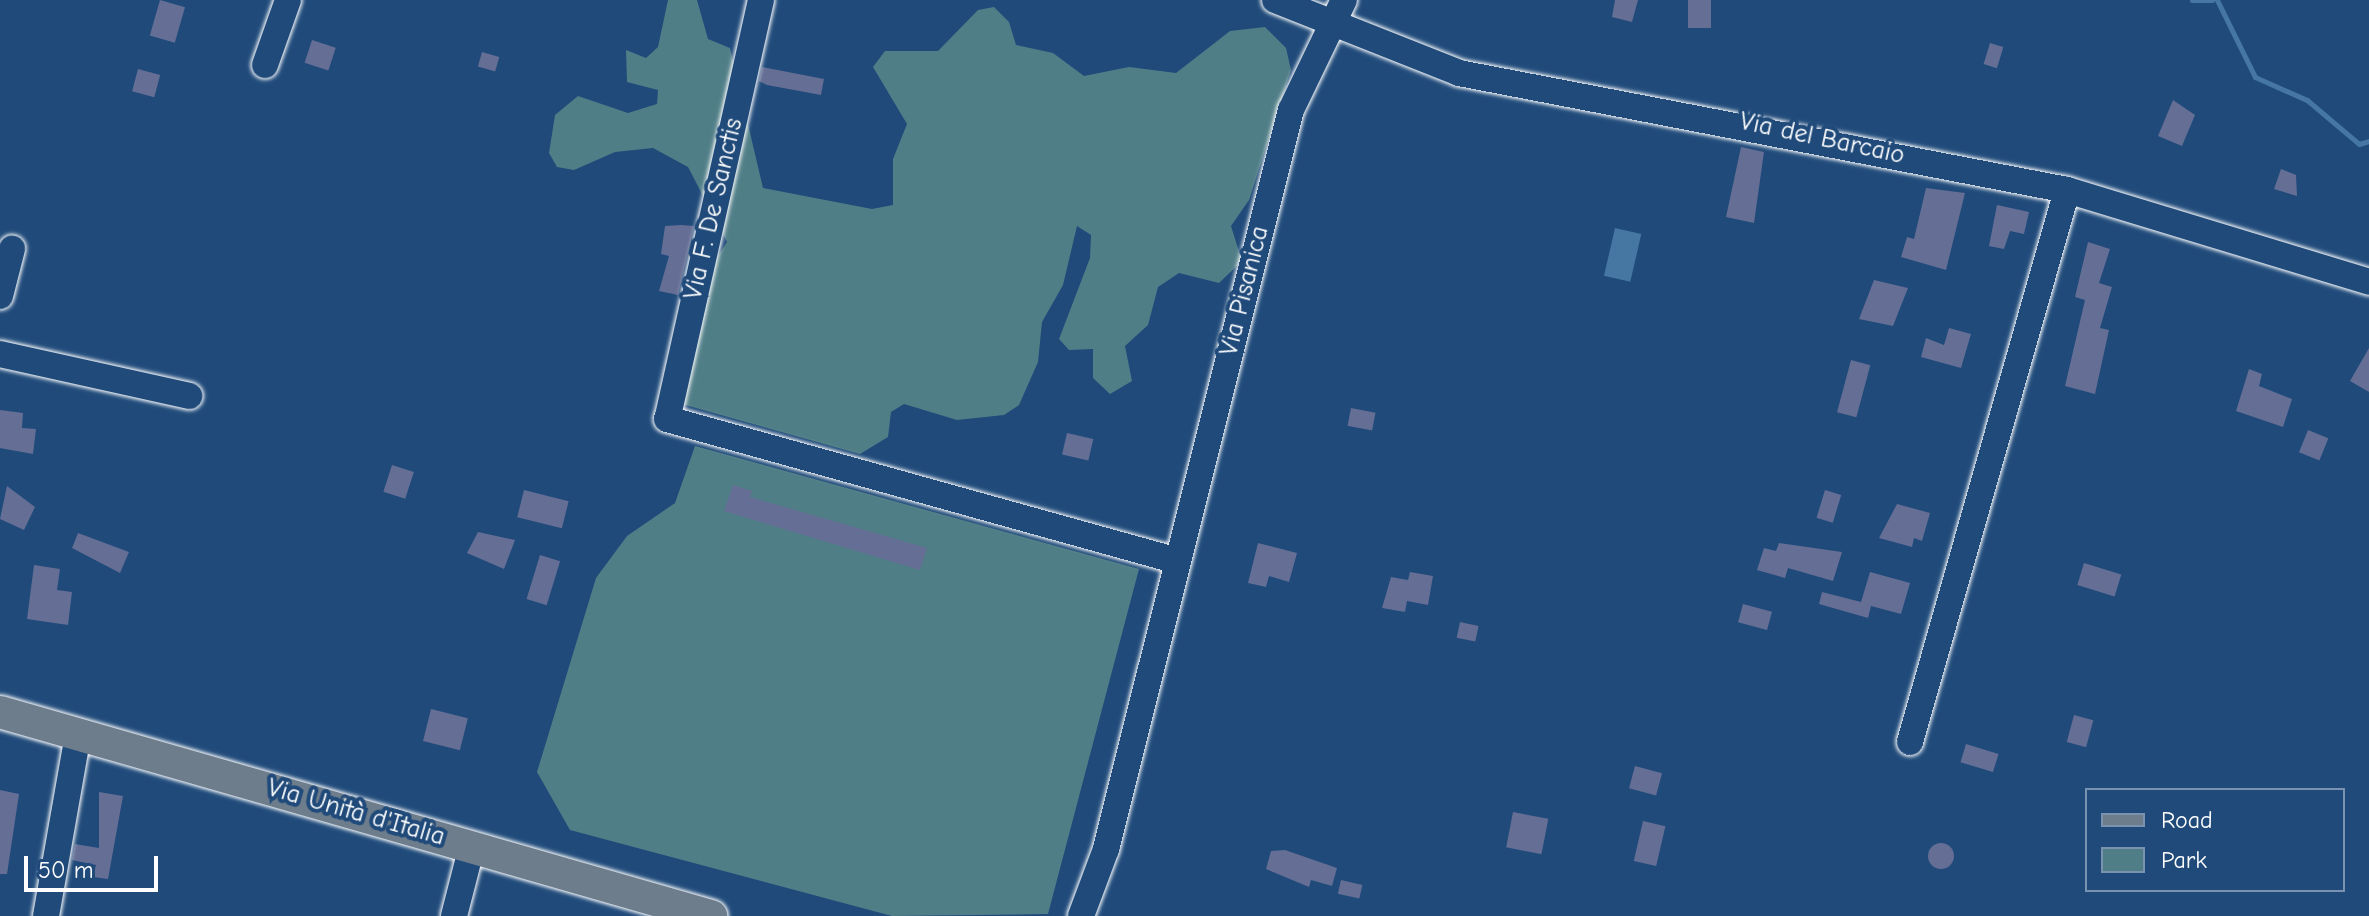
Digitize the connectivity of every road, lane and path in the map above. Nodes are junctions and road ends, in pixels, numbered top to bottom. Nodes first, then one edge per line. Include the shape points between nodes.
1 (288, 0) edge
2 (761, 0) edge
3 (1275, 0) edge
4 (1344, 0) edge
5 (1330, 27) junction
6 (265, 65) dead end
7 (2067, 190) junction
8 (12, 249) dead end
9 (2369, 282) edge
10 (0, 296) edge
11 (0, 354) edge
12 (189, 396) dead end
13 (1178, 561) junction
14 (0, 712) edge
15 (78, 735) junction
16 (1910, 742) dead end
17 (472, 846) junction
18 (1092, 903) edge
19 (46, 916) edge
20 (454, 916) edge
21 (711, 916) edge
22 (1081, 916) edge

1 - 6 street
2 - 13 street, Via F. De Sanctis via 667,419
3 - 5 street, Via del Barcaio
4 - 5 street, Via Pisanica
5 - 7 street, Via del Barcaio via 1489,80 1695,113
5 - 13 street, Via Pisanica via 1291,110
7 - 9 street, Via del Barcaio
7 - 16 street
8 - 10 street
11 - 12 street
13 - 18 street, Via Pisanica
14 - 15 main road, Via Unità d'Italia
15 - 17 main road, Via Unità d'Italia
15 - 19 street
17 - 20 street
17 - 21 main road, Via Unità d'Italia
18 - 22 street, Via Pisanica

